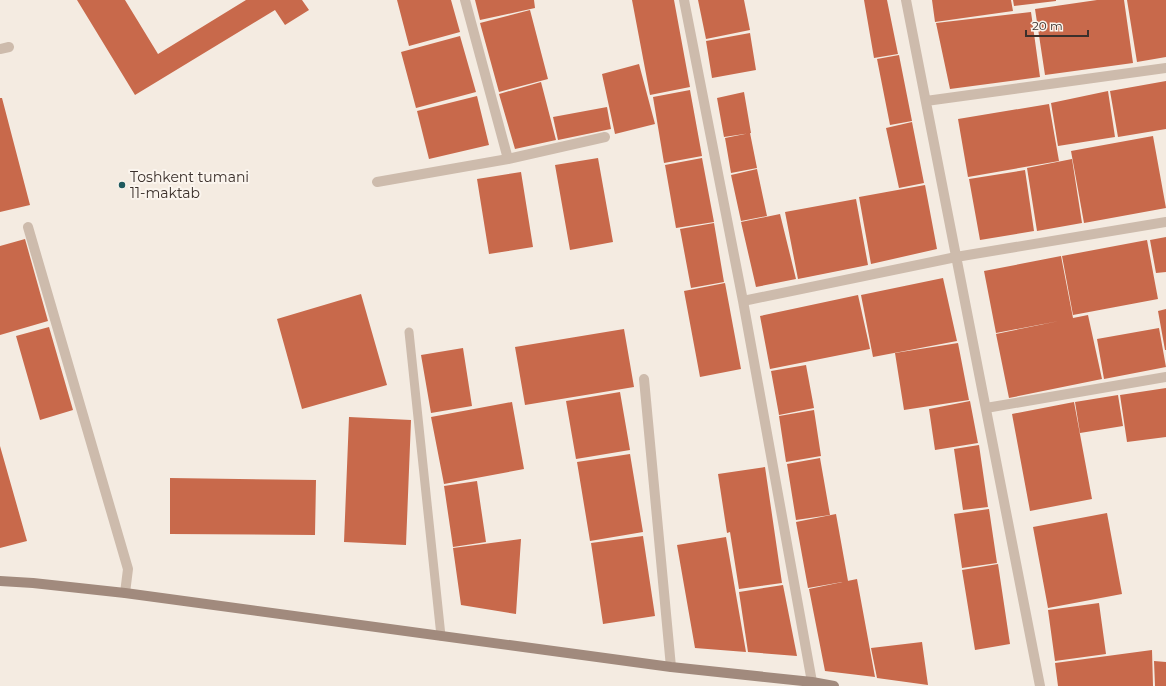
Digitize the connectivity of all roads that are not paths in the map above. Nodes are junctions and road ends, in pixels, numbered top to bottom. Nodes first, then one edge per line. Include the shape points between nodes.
1 (465, 0) edge
2 (684, 0) edge
3 (906, 0) edge
4 (1166, 68) edge
5 (926, 101) junction
6 (605, 137) dead end
7 (508, 159) junction
8 (377, 182) dead end
9 (1166, 222) edge
10 (28, 227) dead end
11 (956, 257) junction
12 (744, 300) junction
13 (409, 332) dead end
14 (1166, 377) edge
15 (644, 379) dead end
16 (986, 408) junction
17 (0, 581) edge
18 (124, 593) junction
19 (441, 636) junction
20 (671, 667) junction
21 (812, 682) junction
22 (834, 686) edge
23 (1040, 686) edge

1 - 7 street
2 - 12 street
3 - 5 street
4 - 5 street
5 - 11 street
6 - 7 street
7 - 8 street
9 - 11 street
10 - 18 street via 128,568
11 - 12 street
11 - 16 street
12 - 21 street
13 - 19 lane
14 - 16 street
15 - 20 street
16 - 23 street
17 - 18 street
18 - 19 street
19 - 20 street
20 - 21 street
21 - 22 street

